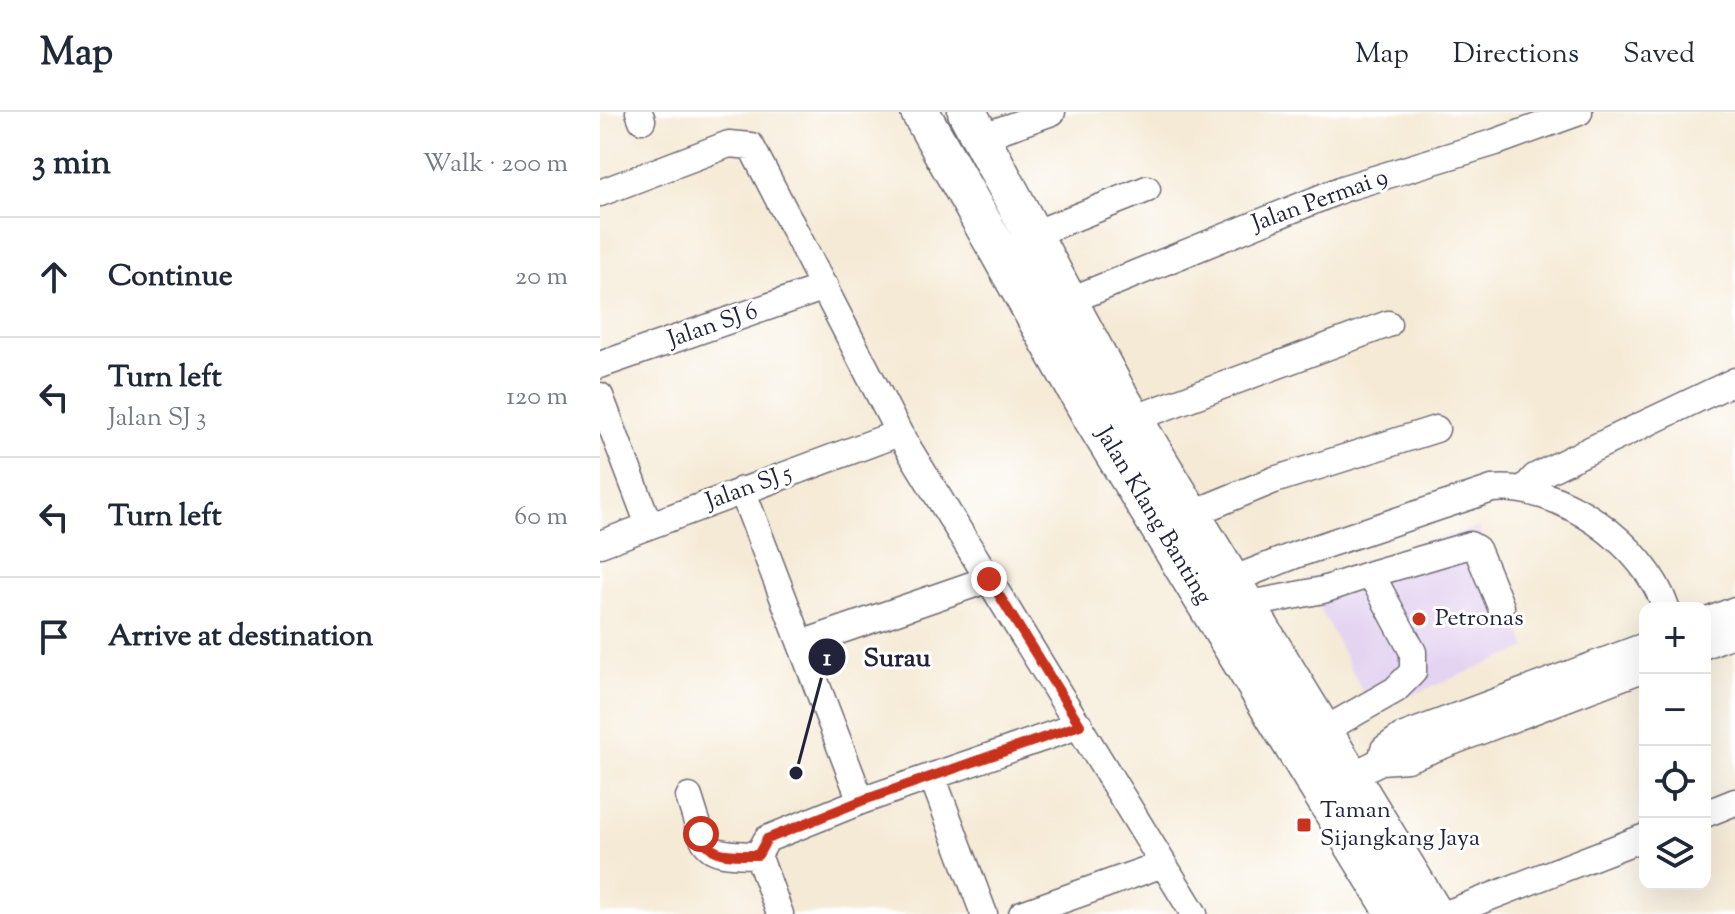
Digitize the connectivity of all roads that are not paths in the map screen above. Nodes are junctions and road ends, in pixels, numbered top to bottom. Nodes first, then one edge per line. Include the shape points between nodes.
1 (920, 112) edge
2 (1052, 112) edge
3 (1579, 112) edge
4 (974, 125) edge
5 (1147, 189) dead end
6 (600, 193) edge
7 (1031, 235) junction
8 (825, 287) junction
9 (1066, 302) junction
10 (1388, 324) dead end
11 (600, 365) edge
12 (1735, 381) edge
13 (600, 396) edge
14 (1133, 419) junction
15 (1436, 429) dead end
16 (899, 433) junction
17 (1524, 489) junction
18 (742, 490) junction
19 (1189, 515) junction
20 (649, 525) junction
21 (600, 544) edge
22 (1371, 574) junction
23 (989, 579) junction
24 (1237, 593) junction
25 (1663, 602) edge
26 (1501, 607) dead end
27 (1735, 610) edge
28 (1711, 620) edge
29 (1735, 633) edge
30 (1711, 643) edge
31 (801, 644) junction
32 (1639, 648) edge
33 (1639, 670) edge
34 (1080, 725) junction
35 (1323, 731) junction
36 (1366, 768) junction
37 (932, 776) junction
38 (689, 797) dead end
39 (861, 801) junction
40 (1735, 802) edge
41 (1711, 812) edge
42 (1639, 839) edge
43 (763, 847) junction
44 (1163, 864) junction
45 (780, 914) edge
46 (984, 914) edge
47 (1022, 914) edge
48 (1194, 914) edge
49 (1396, 914) edge
50 (1434, 914) edge
51 (1446, 914) edge

1 - 49 highway, Jalan Klang Banting via 1093,419
2 - 4 street
3 - 9 street, Jalan Permai 9 via 1345,188
4 - 7 highway, Jalan Klang Banting
5 - 7 street
6 - 8 street via 729,144 751,146
7 - 9 highway, Jalan Klang Banting
8 - 11 street, Jalan SJ 6
8 - 16 street
9 - 14 highway, Jalan Klang Banting
10 - 14 street
12 - 17 street via 1556,466
13 - 20 street
14 - 19 highway, Jalan Klang Banting
15 - 19 street via 1274,480
16 - 18 street, Jalan SJ 5
16 - 23 street
17 - 24 street via 1492,489
17 - 25 street via 1570,505 1608,532 1650,578
18 - 20 street, Jalan SJ 5
18 - 31 street
19 - 24 highway, Jalan Klang Banting
20 - 21 street, Jalan SJ 5
22 - 24 street via 1323,590
22 - 26 street via 1470,545 1477,549
22 - 35 street via 1413,652 1413,672 1395,690
23 - 31 street
23 - 34 street
24 - 35 highway, Jalan Klang Banting
27 - 28 street
29 - 30 street
31 - 39 street
32 - 36 street via 1401,737
33 - 36 street via 1407,759
34 - 37 street
34 - 44 street
35 - 36 highway, Jalan Klang Banting
36 - 50 highway, Jalan Klang Banting
37 - 39 street
37 - 46 street
38 - 43 street via 706,847 717,854
39 - 43 street
40 - 41 street
42 - 51 street
43 - 45 street
44 - 47 street
44 - 48 street

